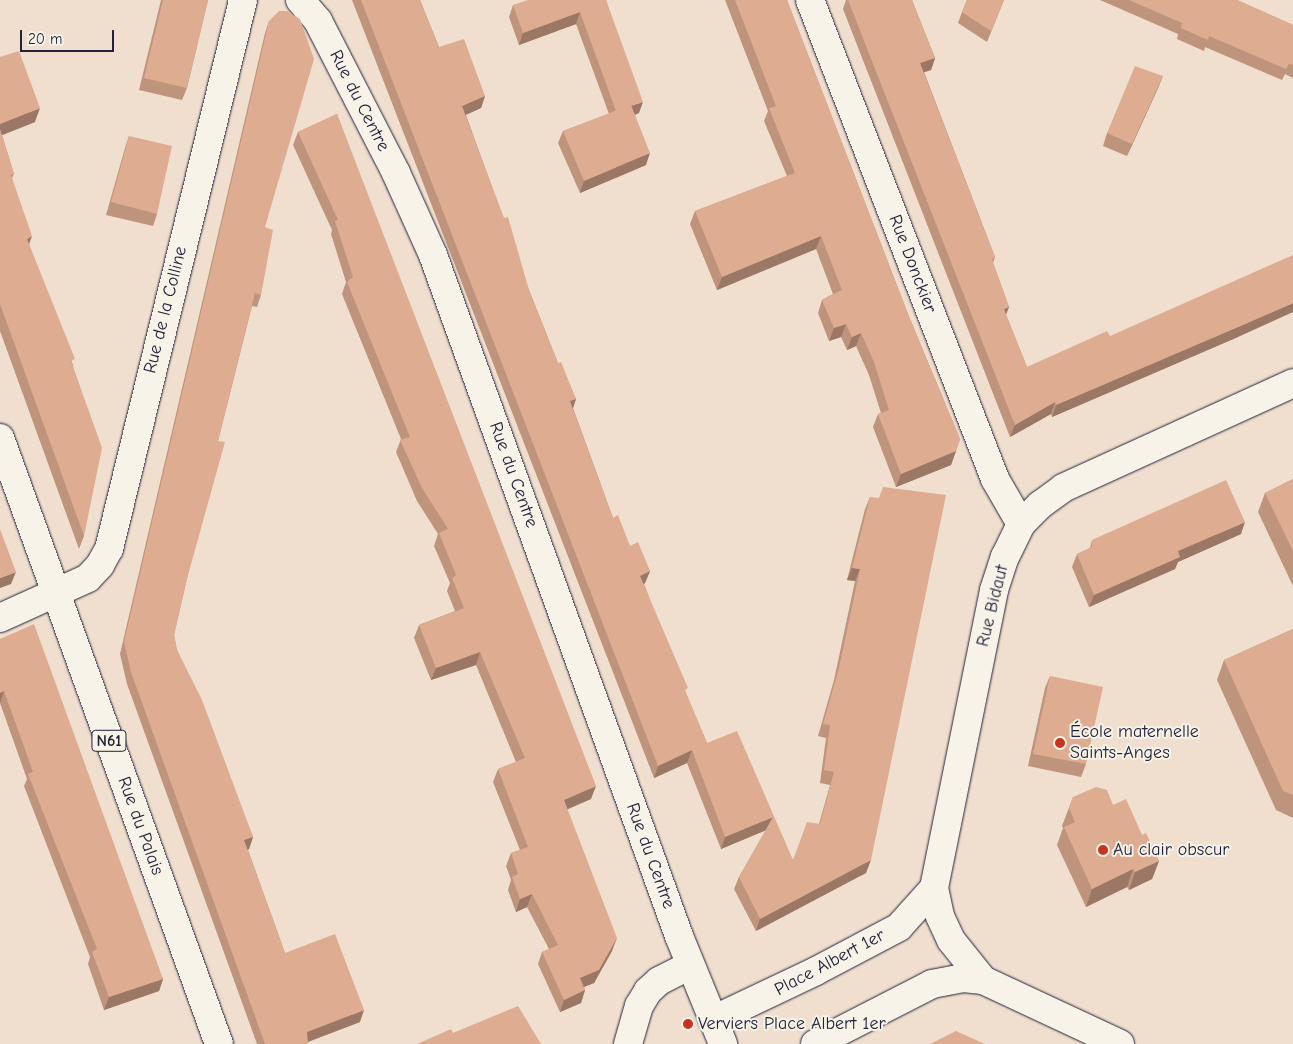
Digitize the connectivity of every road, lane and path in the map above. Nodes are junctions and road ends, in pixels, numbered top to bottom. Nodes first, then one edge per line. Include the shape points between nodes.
1 (243, 0) edge
2 (300, 0) edge
3 (810, 0) edge
4 (1293, 383) edge
5 (0, 438) edge
6 (1021, 524) junction
7 (55, 595) junction
8 (0, 618) edge
9 (934, 888) junction
10 (690, 965) junction
11 (983, 980) junction
12 (718, 1032) edge
13 (218, 1044) edge
14 (628, 1044) edge
15 (815, 1044) edge
16 (1120, 1044) edge

1 - 7 street, Rue de la Colline via 109,549 88,578
2 - 10 street, Rue du Centre via 318,21 434,255
3 - 6 street, Rue Donckier via 995,479
4 - 6 street, Rue Bidaut via 1063,488
5 - 7 street, Rue du Palais / N61
6 - 9 street, Rue Bidaut via 994,590
7 - 8 street, Rue de la Colline
7 - 13 street, Rue du Palais / N61
9 - 11 street, Rue Bidaut via 940,916 951,940
9 - 12 street, Place Albert 1er via 899,927 816,971
10 - 12 street, Place Albert 1er
10 - 14 street via 659,981 648,991 639,1006
11 - 15 street via 964,978 932,984
11 - 16 street

